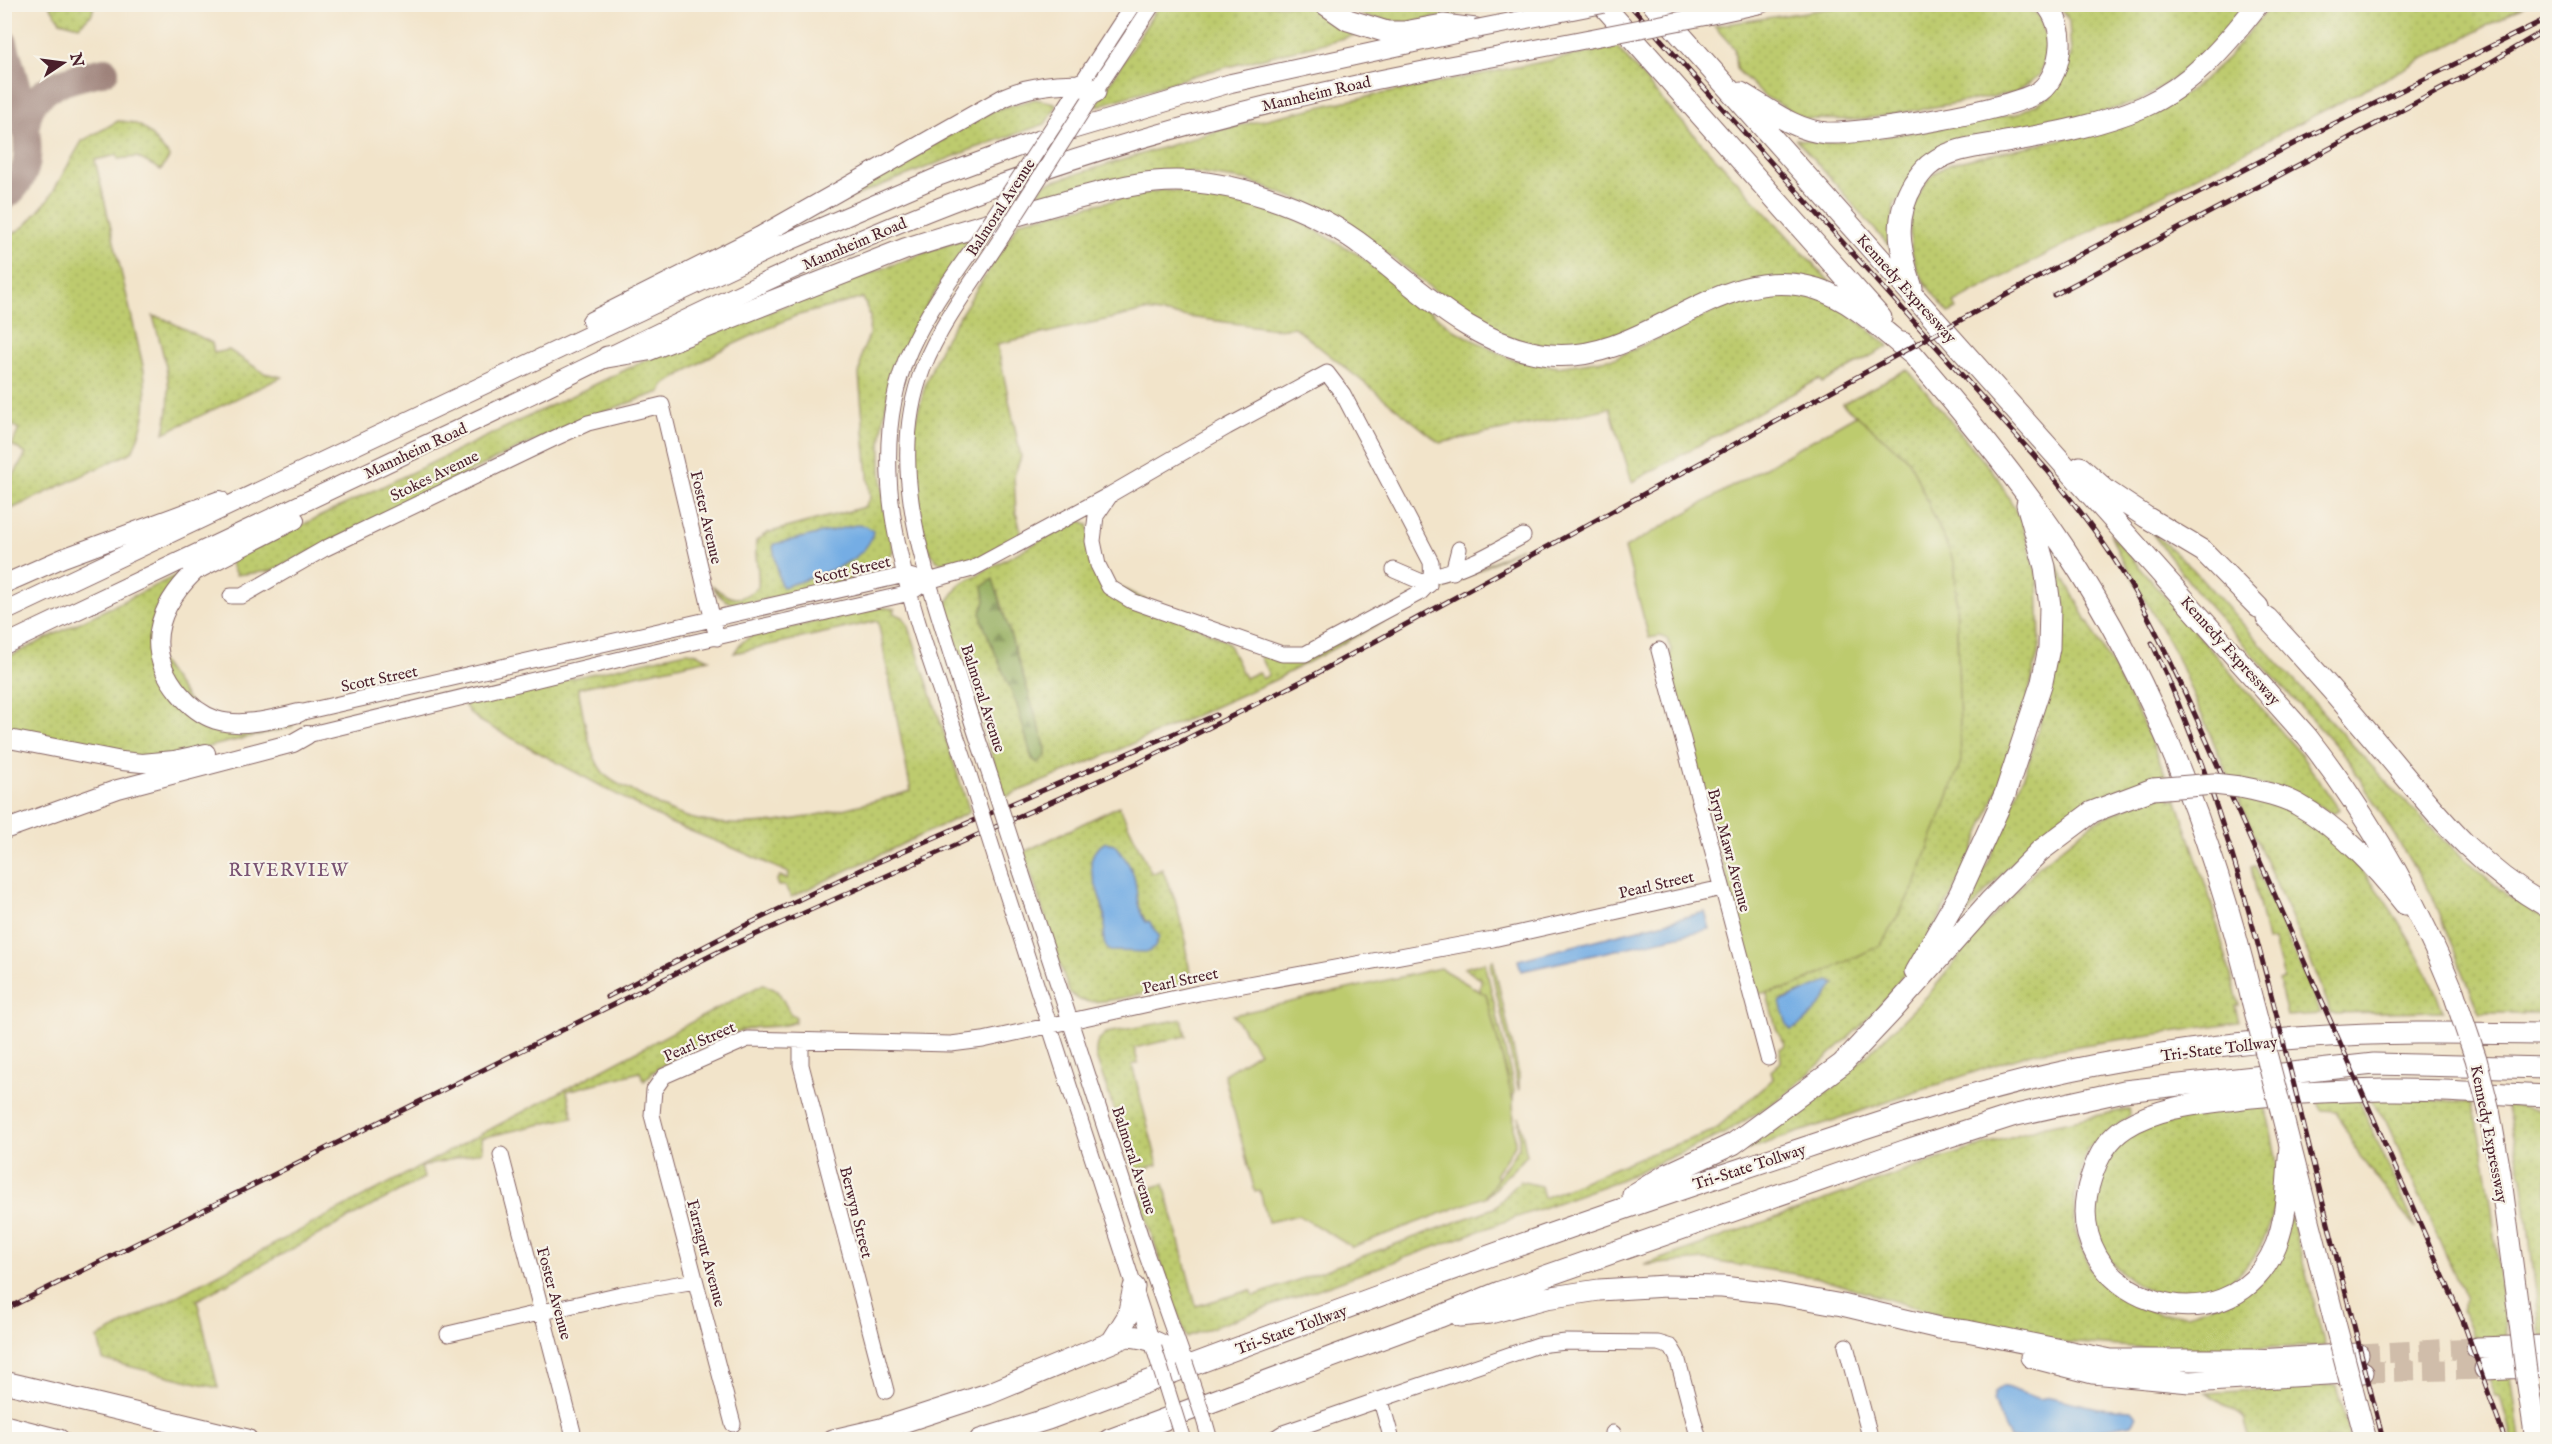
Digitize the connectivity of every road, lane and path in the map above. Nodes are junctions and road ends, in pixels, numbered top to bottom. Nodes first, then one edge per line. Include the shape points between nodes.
1 (1133, 4) edge
2 (1153, 4) edge
3 (1325, 4) edge
4 (1603, 4) edge
5 (1653, 4) edge
6 (1761, 4) edge
7 (2046, 4) edge
8 (2258, 4) edge
9 (1476, 29) junction
10 (1726, 85) junction
11 (1088, 93) junction
12 (1916, 297) junction
13 (1912, 354) junction
14 (607, 357) junction
15 (539, 359) junction
16 (662, 405) joint
17 (2024, 421) junction
18 (398, 458) junction
19 (2021, 486) junction
20 (262, 490) junction
21 (1111, 494) junction
22 (1522, 536) dead end
23 (1459, 549) dead end
24 (1394, 570) dead end
25 (1453, 572) junction
26 (906, 575) junction
27 (928, 580) junction
28 (1431, 581) junction
29 (4, 584) edge
30 (910, 593) junction
31 (231, 596) dead end
32 (4, 612) edge
33 (712, 620) junction
34 (717, 638) junction
35 (4, 645) edge
36 (1659, 650) dead end
37 (299, 713) joint
38 (307, 735) junction
39 (4, 738) edge
40 (4, 830) edge
41 (1722, 888) junction
42 (2547, 907) edge
43 (2440, 957) junction
44 (1892, 1011) junction
45 (1071, 1022) junction
46 (1051, 1027) junction
47 (2547, 1034) edge
48 (801, 1041) junction
49 (1768, 1058) dead end
50 (2547, 1068) edge
51 (654, 1090) joint
52 (2508, 1095) junction
53 (2547, 1096) edge
54 (2547, 1105) edge
55 (2290, 1146) junction
56 (501, 1155) dead end
57 (1599, 1215) junction
58 (695, 1281) junction
59 (1134, 1287) junction
60 (541, 1312) junction
61 (1439, 1317) junction
62 (448, 1334) dead end
63 (1113, 1340) junction
64 (1161, 1343) junction
65 (1845, 1346) dead end
66 (2547, 1346) edge
67 (2477, 1348) tunnel mouth
68 (1185, 1362) joint
69 (2547, 1366) edge
70 (2485, 1369) tunnel mouth
71 (2358, 1371) junction
72 (4, 1382) edge
73 (886, 1391) dead end
74 (1379, 1402) junction
75 (733, 1424) dead end
76 (4, 1426) edge
77 (59, 1440) edge
78 (247, 1440) edge
79 (575, 1440) edge
80 (833, 1440) edge
81 (980, 1440) edge
82 (1109, 1440) edge
83 (1183, 1440) edge
84 (1210, 1440) edge
85 (1272, 1440) edge
86 (1386, 1440) edge
87 (1392, 1440) edge
88 (1699, 1440) edge
89 (1871, 1440) edge
90 (2363, 1440) edge
91 (2536, 1440) edge

1 - 11 street, Balmoral Avenue
2 - 11 street, Balmoral Avenue
3 - 9 highway via 1348,20 1387,32 1443,25
4 - 9 main road, Mannheim Road, bridge
4 - 13 highway
5 - 10 highway, Kennedy Expressway
6 - 14 main road, Mannheim Road, bridge via 1260,105 1090,154 849,244
7 - 10 highway via 2057,23 2059,60 2042,89 2014,103 1920,122 1827,133 1790,124
8 - 12 highway via 2206,64 2145,106 2092,125 1970,149 1932,162 1909,191 1898,233
9 - 15 main road, Mannheim Road via 1231,83 1038,140 858,210
10 - 12 highway, Kennedy Expressway
11 - 15 main road via 1062,83 1033,87 1005,97 760,236 567,333
11 - 26 street, Balmoral Avenue, bridge via 1064,110 937,302 910,350 891,416 887,477
11 - 27 street, Balmoral Avenue, bridge via 933,345 922,371 908,427 907,476
12 - 17 highway, Kennedy Expressway
13 - 14 highway via 1849,304 1818,289 1769,283 1738,290 1651,332 1589,353 1548,355 1521,349 1497,342 1441,308 1331,225 1274,199 1190,181 1113,189 943,236 648,350
13 - 19 highway
14 - 18 main road, Mannheim Road
15 - 20 main road, Mannheim Road
16 - 31 street, Stokes Avenue via 588,423 563,434 352,535 242,596
16 - 33 street, Foster Avenue
17 - 42 highway via 2107,491 2204,551 2348,707 2461,842 2491,870
17 - 43 highway, Kennedy Expressway via 2280,705 2332,769 2391,859
18 - 35 main road, Mannheim Road
18 - 37 main road via 369,483 195,571 183,582 164,613 158,631 159,656 170,681 189,705 216,720 232,723
19 - 44 highway via 2045,567 2050,606 2049,648 2042,682 2005,794 1959,895
19 - 55 highway, bridge via 2100,606 2163,730 2193,803 2218,874
20 - 29 main road via 204,504
20 - 32 main road, Mannheim Road
21 - 27 street via 972,569
21 - 28 street via 1096,516 1093,541 1098,565 1109,587 1132,601 1282,654 1305,654 1422,592
21 - 28 street via 1327,374 1343,394 1423,546 1431,562
22 - 25 street
23 - 25 street
24 - 28 street
25 - 28 street
26 - 27 street, Scott Street
26 - 30 street, Balmoral Avenue
26 - 33 street, Scott Street
27 - 30 street
27 - 45 street, Balmoral Avenue, bridge
30 - 34 street
30 - 46 street, Balmoral Avenue, bridge
33 - 34 street, Foster Avenue
33 - 37 street, Scott Street
34 - 38 street
36 - 41 street, Bryn Mawr Avenue
38 - 39 main road via 142,763
38 - 40 main road via 293,743 117,789
41 - 45 street, Pearl Street via 1493,939 1206,992
41 - 49 street, Bryn Mawr Avenue
43 - 44 highway, bridge via 2399,898 2355,847 2297,804 2274,795 2214,784 2153,789 2092,812 2040,851
43 - 91 highway, Kennedy Expressway, bridge via 2473,1049 2489,1110
44 - 57 highway via 1842,1064 1733,1144 1668,1174
45 - 46 street, Pearl Street
45 - 64 street, Balmoral Avenue via 1146,1253
46 - 48 street, Pearl Street via 951,1044
46 - 59 street, Balmoral Avenue
47 - 57 highway, Tri-State Tollway via 2312,1037 2116,1061 1944,1101
48 - 51 street, Pearl Street via 748,1039 664,1076
48 - 73 street, Berwyn Street via 801,1065
50 - 61 highway, Tri-State Tollway via 2374,1064 2124,1091 2012,1116 1500,1292
51 - 58 street, Farragut Avenue via 652,1115
52 - 53 highway
52 - 54 highway
52 - 55 highway via 2386,1090 2291,1094 2190,1104 2160,1111 2125,1127 2111,1138 2099,1156 2084,1198 2085,1224 2094,1251 2126,1288 2163,1305 2200,1306 2231,1295 2257,1274 2276,1244
55 - 71 highway, bridge via 2336,1323
56 - 60 street, Foster Avenue
57 - 81 highway, Tri-State Tollway via 1048,1419
58 - 60 street
58 - 75 street, Farragut Avenue
59 - 63 highway via 1128,1316
59 - 64 street, Balmoral Avenue
60 - 62 street
60 - 79 street, Foster Avenue
61 - 71 highway via 1490,1313 1589,1291 1722,1287 1842,1305 1939,1328 1965,1339 2093,1373 2190,1382
61 - 82 highway, Tri-State Tollway
63 - 64 highway via 1127,1336
63 - 80 highway via 988,1394 881,1429
64 - 68 highway
64 - 83 street, Balmoral Avenue, bridge
65 - 89 street
66 - 67 highway
68 - 84 street, bridge
69 - 70 highway
71 - 90 highway
72 - 78 highway
74 - 85 street via 1283,1432
74 - 86 street
74 - 87 street
74 - 88 street via 1526,1349 1566,1342 1666,1344 1675,1352
76 - 77 highway

